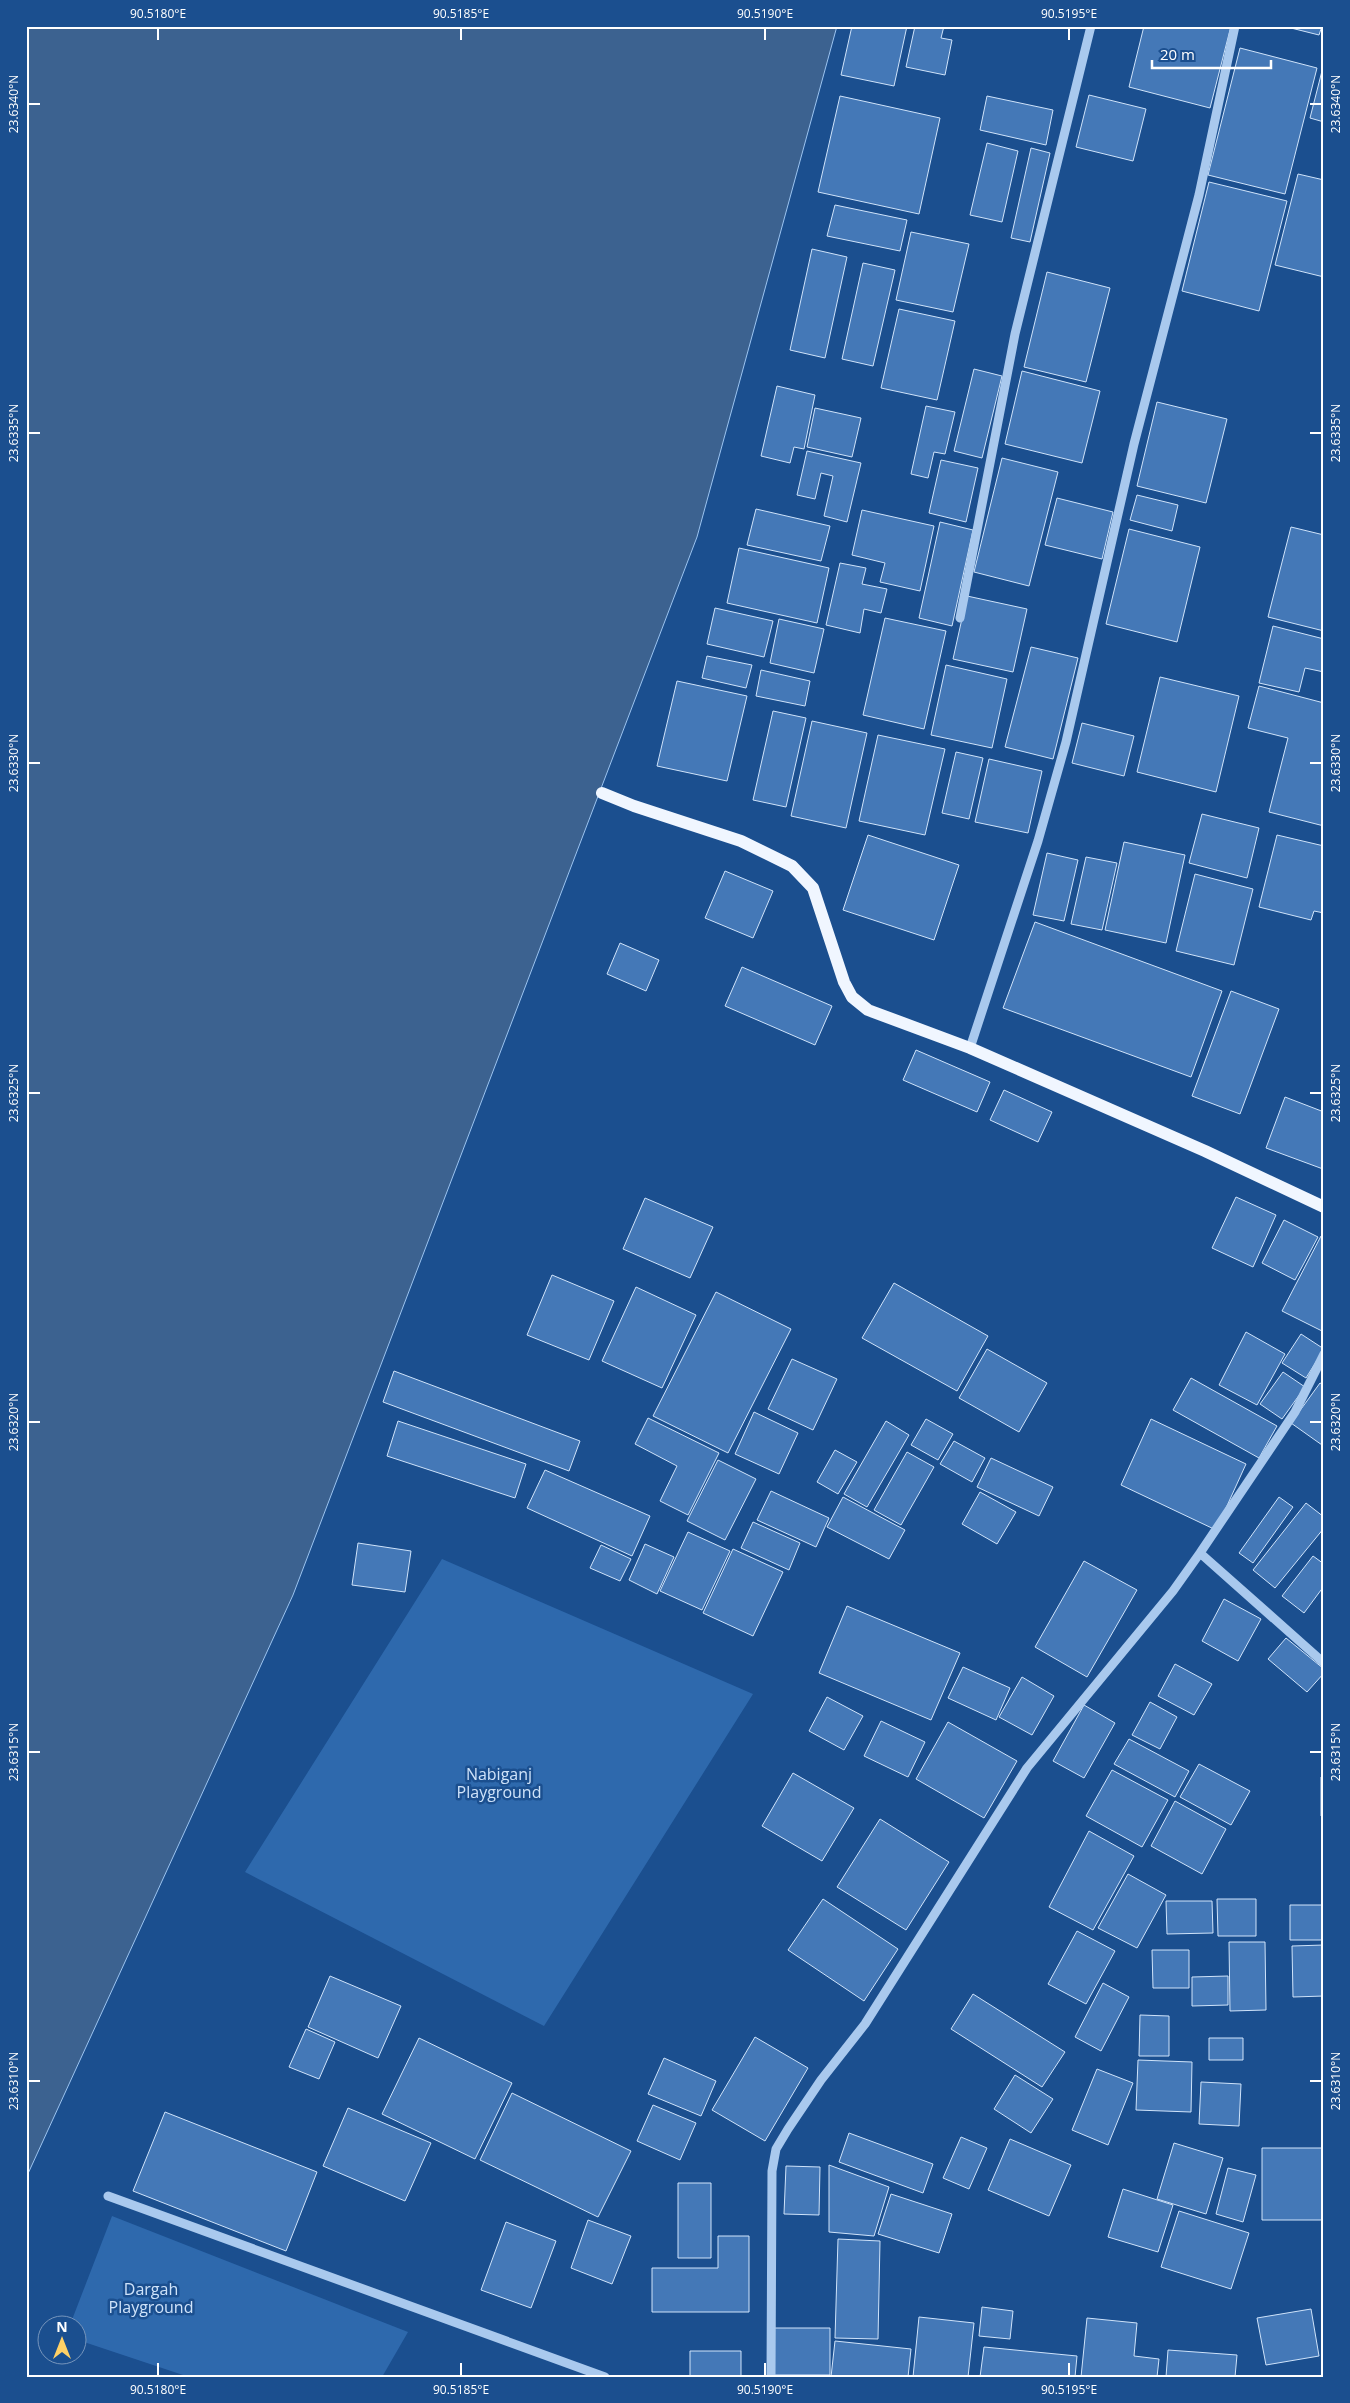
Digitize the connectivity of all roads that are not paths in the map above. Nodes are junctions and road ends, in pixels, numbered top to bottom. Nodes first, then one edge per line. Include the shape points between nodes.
1 (1091, 26) edge
2 (1236, 26) edge
3 (960, 618) dead end
4 (602, 793) dead end
5 (970, 1048) junction
6 (1324, 1206) edge
7 (1324, 1354) edge
8 (1200, 1553) junction
9 (1324, 1663) edge
10 (108, 2196) dead end
11 (605, 2377) edge
12 (771, 2377) edge

1 - 3 street via 1015,334
2 - 5 street via 1199,195 1134,444 1066,742 1038,841
4 - 5 main road via 741,841 792,866 813,888 852,997 868,1010
5 - 6 main road
7 - 8 street via 1295,1412
8 - 9 street
8 - 12 street via 1173,1591 1027,1768 865,2024 821,2080 776,2149 772,2171
10 - 11 street

